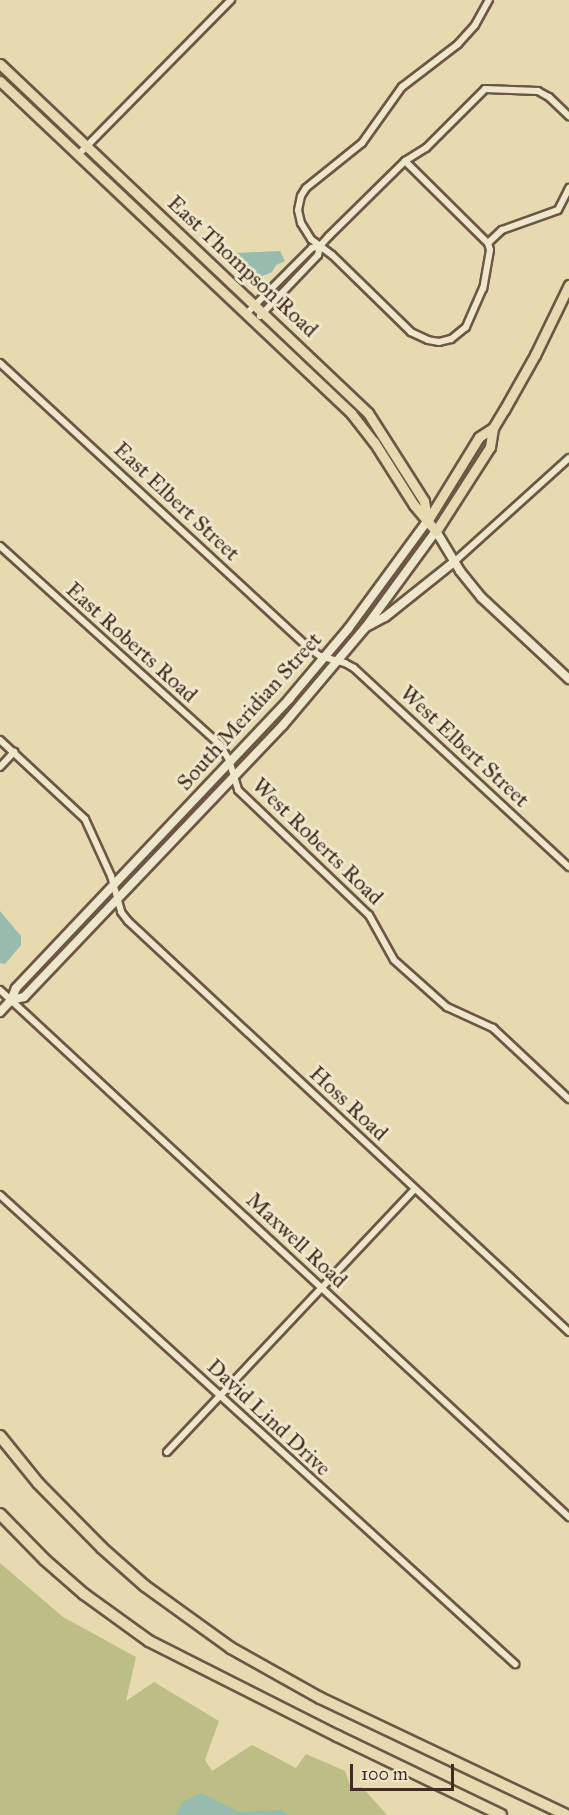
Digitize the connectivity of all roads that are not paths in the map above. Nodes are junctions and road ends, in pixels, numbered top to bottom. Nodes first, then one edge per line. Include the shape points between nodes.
1 (231, 0) edge
2 (489, 0) edge
3 (0, 64) edge
4 (0, 81) edge
5 (569, 116) edge
6 (87, 146) junction
7 (78, 155) junction
8 (405, 161) junction
9 (569, 188) edge
10 (488, 243) junction
11 (320, 246) junction
12 (569, 285) edge
13 (256, 305) junction
14 (264, 312) junction
15 (246, 314) junction
16 (255, 322) junction
17 (0, 363) edge
18 (493, 428) junction
19 (569, 458) edge
20 (428, 520) junction
21 (436, 531) junction
22 (0, 546) edge
23 (454, 562) junction
24 (365, 628) junction
25 (332, 659) junction
26 (569, 679) edge
27 (0, 740) edge
28 (14, 752) junction
29 (0, 767) edge
30 (231, 771) junction
31 (569, 867) edge
32 (115, 893) junction
33 (0, 990) edge
34 (11, 1000) junction
35 (0, 1012) edge
36 (569, 1099) edge
37 (414, 1189) junction
38 (0, 1195) edge
39 (322, 1288) junction
40 (569, 1332) edge
41 (221, 1397) junction
42 (0, 1436) edge
43 (167, 1452) dead end
44 (0, 1514) edge
45 (569, 1517) edge
46 (515, 1664) dead end
47 (501, 1815) edge
48 (567, 1815) edge

1 - 6 street
2 - 11 street via 458,44 402,87 362,143 304,191 298,203 299,220
3 - 6 main road, East Thompson Road
4 - 7 main road, East Thompson Road
5 - 8 street via 538,90 485,89 426,148
6 - 7 street
6 - 13 main road, East Thompson Road
7 - 15 main road, East Thompson Road
8 - 10 street
8 - 11 street
9 - 10 street via 558,210 502,231
10 - 11 street via 483,288 466,327 445,341 423,339 411,332
11 - 13 street via 312,248
11 - 14 street via 318,255
12 - 18 main road, South Meridian Street via 535,356
13 - 14 main road, East Thompson Road
13 - 15 street
14 - 16 street
14 - 20 main road, East Thompson Road via 368,413 424,501
15 - 16 main road, East Thompson Road
16 - 20 main road, East Thompson Road via 360,424
17 - 25 street, East Elbert Street via 310,649
18 - 20 main road, South Meridian Street via 479,437
18 - 21 main road, South Meridian Street via 490,447
19 - 23 street, South Meridian Street
20 - 21 main road, East Thompson Road
20 - 25 main road, South Meridian Street
21 - 23 main road, East Thompson Road
21 - 24 main road, South Meridian Street
22 - 30 street, East Roberts Road via 219,745
23 - 24 main road, South Meridian Street via 385,617
23 - 26 main road, East Thompson Road via 492,608
24 - 25 main road, South Meridian Street
25 - 30 main road, South Meridian Street
25 - 30 main road, South Meridian Street
25 - 31 street, West Elbert Street via 354,668
27 - 28 street, Hoss Road
28 - 29 street
28 - 32 street, Hoss Road via 85,819
30 - 32 main road, South Meridian Street
30 - 32 main road, South Meridian Street
30 - 36 street, West Roberts Road via 241,793 369,915 397,962 449,1009 493,1028
32 - 34 main road, South Meridian Street via 16,988
32 - 34 main road, South Meridian Street via 24,997
32 - 37 street, Hoss Road via 128,921
33 - 34 street, Maxwell Road
34 - 35 main road, South Meridian Street
34 - 39 street, Maxwell Road
37 - 39 street
37 - 40 street, Hoss Road
38 - 41 street, David Lind Drive
39 - 41 street
39 - 45 street, Maxwell Road
41 - 43 street
41 - 46 street, David Lind Drive
42 - 48 highway via 38,1483 102,1548 173,1608 231,1648 320,1698
44 - 47 highway via 84,1594 149,1641

